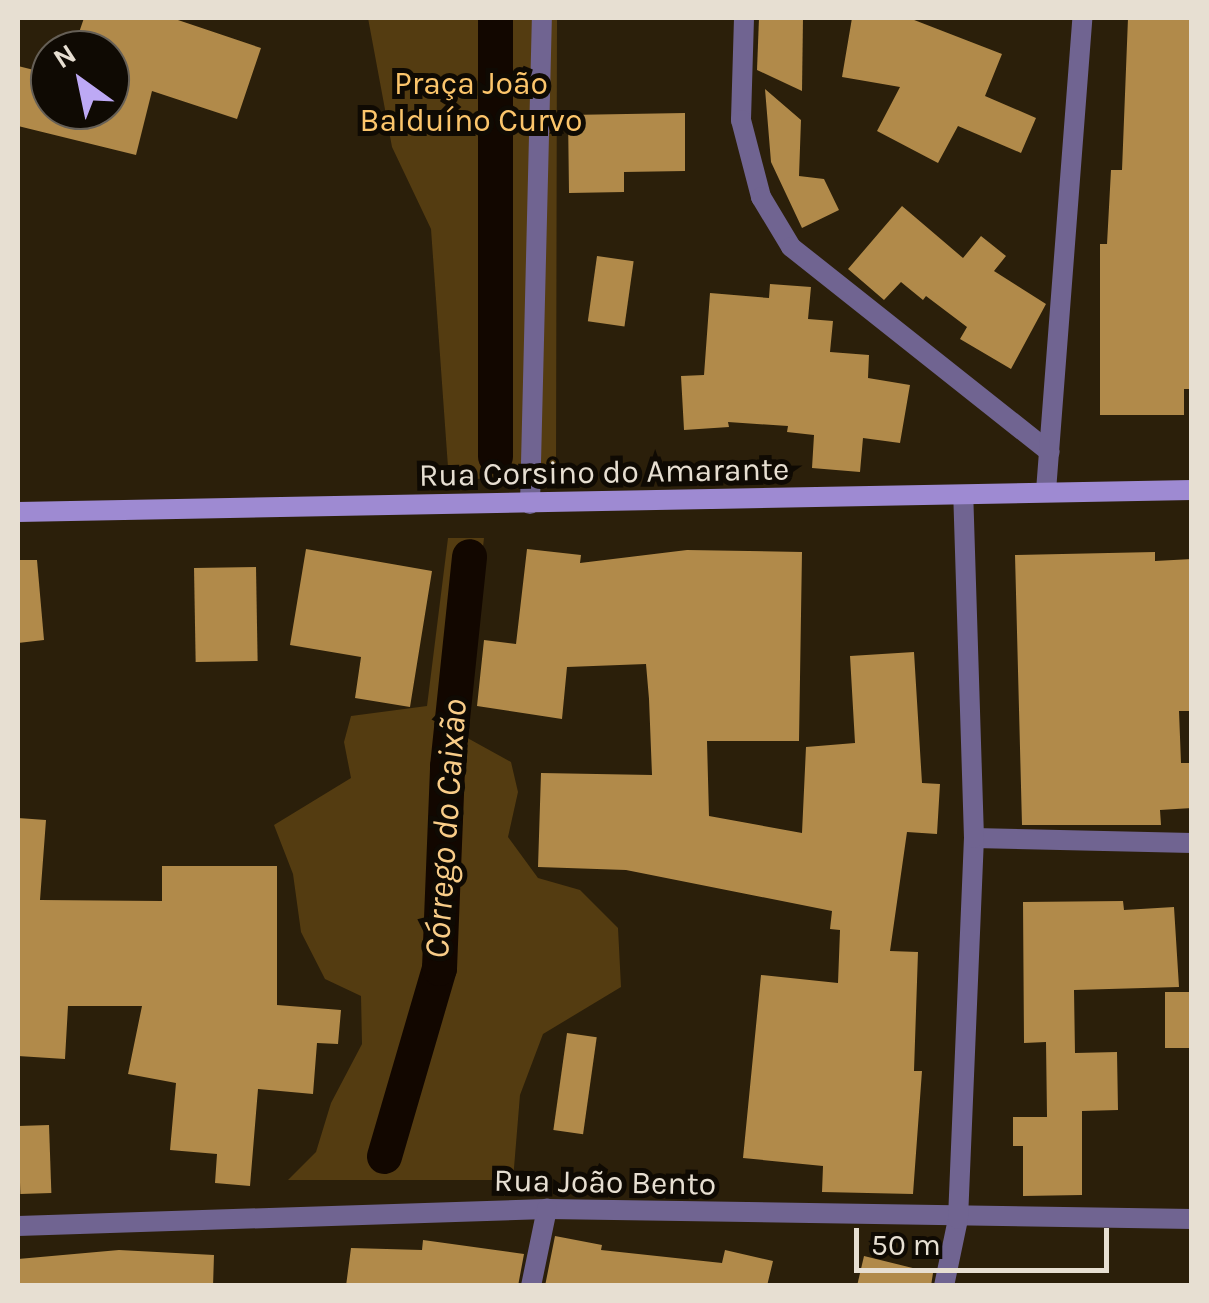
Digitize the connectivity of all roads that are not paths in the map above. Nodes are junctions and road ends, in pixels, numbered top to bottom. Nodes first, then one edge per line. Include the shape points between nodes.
1 (542, 18) edge
2 (744, 18) edge
3 (1082, 18) edge
4 (1050, 452) junction
5 (1192, 490) edge
6 (1046, 491) junction
7 (963, 496) junction
8 (530, 504) junction
9 (18, 512) edge
10 (974, 838) junction
11 (1192, 843) edge
12 (546, 1210) junction
13 (1192, 1219) edge
14 (958, 1220) junction
15 (18, 1226) edge
16 (531, 1286) edge
17 (944, 1286) edge

1 - 8 street
2 - 4 street via 741,120 761,198 791,247
3 - 4 street
4 - 6 street
5 - 6 street, Rua Corsino do Amarante
6 - 7 street, Rua Corsino do Amarante
7 - 8 street, Rua Corsino do Amarante
7 - 10 street
8 - 9 street, Rua Corsino do Amarante
10 - 11 street
10 - 14 street
12 - 14 street, Rua João Bento
12 - 15 street, Rua João Bento
12 - 16 street
13 - 14 street, Rua João Bento
14 - 17 street

